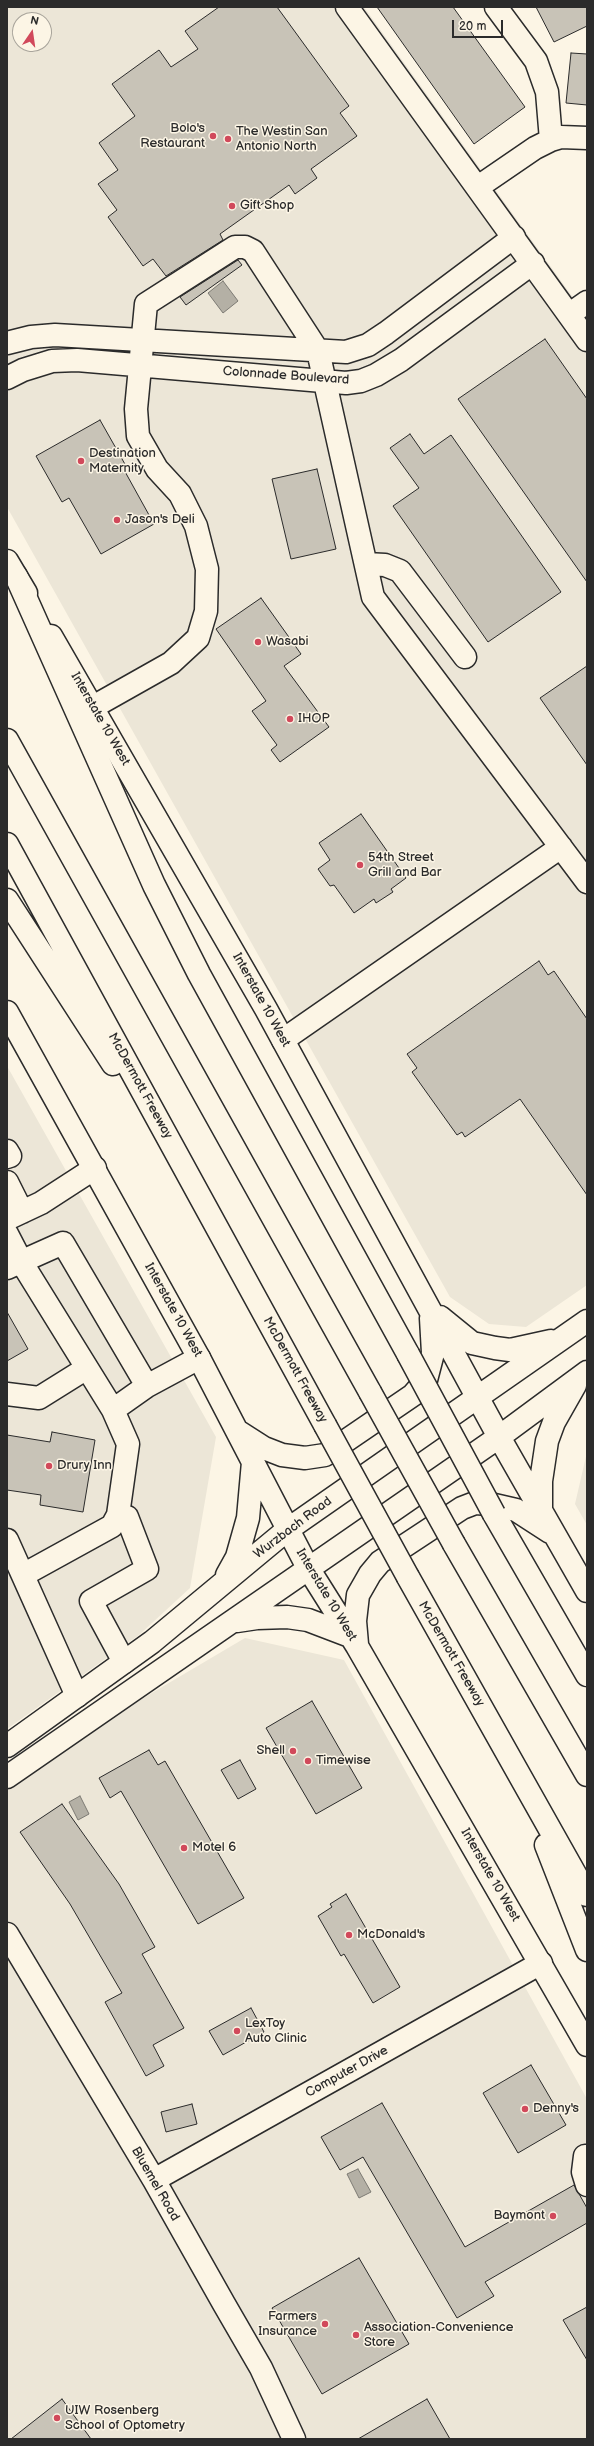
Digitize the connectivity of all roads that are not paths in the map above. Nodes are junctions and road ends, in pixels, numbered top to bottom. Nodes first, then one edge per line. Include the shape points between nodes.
1 (347, 7) edge
2 (496, 7) edge
3 (587, 138) edge
4 (551, 140) junction
5 (478, 187) junction
6 (514, 237) junction
7 (533, 263) junction
8 (579, 308) edge
9 (144, 340) junction
10 (587, 340) edge
11 (7, 343) edge
12 (318, 351) junction
13 (140, 364) junction
14 (7, 378) edge
15 (324, 381) junction
16 (366, 564) junction
17 (11, 569) edge
18 (465, 656) dead end
19 (93, 707) junction
20 (7, 740) edge
21 (7, 844) edge
22 (561, 848) junction
23 (587, 882) edge
24 (7, 900) edge
25 (8, 1016) edge
26 (283, 1040) junction
27 (7, 1151) edge
28 (7, 1157) edge
29 (95, 1168) junction
30 (7, 1182) edge
31 (204, 1203) junction
32 (14, 1215) edge
33 (7, 1234) edge
34 (15, 1265) edge
35 (430, 1308) junction
36 (587, 1321) edge
37 (562, 1339) junction
38 (200, 1358) junction
39 (87, 1368) junction
40 (583, 1375) edge
41 (147, 1386) junction
42 (7, 1394) edge
43 (477, 1397) junction
44 (113, 1410) junction
45 (238, 1432) junction
46 (499, 1437) junction
47 (253, 1461) junction
48 (541, 1511) junction
49 (118, 1515) junction
50 (288, 1530) junction
51 (556, 1536) junction
52 (7, 1540) edge
53 (308, 1568) junction
54 (23, 1574) junction
55 (224, 1581) junction
56 (587, 1591) edge
57 (234, 1622) junction
58 (353, 1641) junction
59 (124, 1662) junction
60 (587, 1675) edge
61 (77, 1696) junction
62 (568, 1743) junction
63 (7, 1746) edge
64 (587, 1768) edge
65 (518, 1773) junction
66 (587, 1775) edge
67 (7, 1777) edge
68 (587, 1895) edge
69 (7, 1934) edge
70 (587, 1950) edge
71 (541, 1963) junction
72 (587, 2045) edge
73 (585, 2156) dead end
74 (154, 2180) junction
75 (587, 2185) edge
76 (294, 2439) edge

1 - 5 main road
2 - 4 main road via 536,61 547,92
3 - 4 main road via 561,137
4 - 5 main road
5 - 6 main road
6 - 7 main road
6 - 12 main road, Colonnade Boulevard via 368,345 346,352
7 - 8 main road
7 - 15 main road, Colonnade Boulevard via 401,360 376,375 346,383
8 - 10 main road
9 - 11 main road, Colonnade Boulevard via 55,335
9 - 12 main road, Colonnade Boulevard
9 - 12 main road via 146,304 235,247 246,246 253,251
9 - 13 main road
12 - 15 main road
13 - 14 main road, Colonnade Boulevard via 52,361
13 - 15 main road, Colonnade Boulevard
13 - 19 main road via 136,409 138,436 157,469 180,494 196,526 206,569 206,611 198,638 171,663
15 - 16 main road
16 - 18 main road via 385,565 400,571
16 - 22 main road via 373,597
17 - 19 main road, Interstate 10 West
17 - 60 main road, bridge via 154,885 198,974 494,1514
19 - 26 main road, Interstate 10 West
20 - 62 main road, bridge via 454,1544
21 - 31 main road, McDermott Freeway
22 - 23 main road
22 - 26 main road
24 - 31 main road
25 - 29 main road, Interstate 10 West
26 - 35 main road, Interstate 10 West
27 - 28 main road via 10,1156
29 - 32 main road via 42,1203
29 - 38 main road, Interstate 10 West
30 - 32 main road
31 - 65 main road, McDermott Freeway, bridge
33 - 34 main road
34 - 39 main road
34 - 41 main road via 63,1243
35 - 37 main road via 472,1343 510,1350
35 - 43 main road, Interstate 10 West
35 - 45 main road via 433,1353 426,1380 413,1395 325,1455 305,1458 282,1454 264,1448
36 - 37 main road, Wurzbach Road
37 - 43 main road, Wurzbach Road
38 - 41 main road
38 - 45 main road, Interstate 10 West
39 - 42 main road via 39,1398
39 - 44 main road
40 - 46 main road
40 - 48 main road via 554,1422 547,1441 541,1481
41 - 44 main road
43 - 46 main road, Interstate 10 West
43 - 50 main road, Wurzbach Road
44 - 49 main road via 128,1444
45 - 47 main road, Interstate 10 West
46 - 48 main road, Interstate 10 West
46 - 53 main road
47 - 50 main road, Interstate 10 West
47 - 55 main road via 252,1492 244,1534 237,1557
48 - 51 main road, Interstate 10 West
49 - 54 main road via 112,1526
49 - 59 main road via 127,1517 147,1569 91,1601
50 - 53 main road, Interstate 10 West
50 - 55 main road, Wurzbach Road
51 - 56 main road, Interstate 10 West
51 - 58 main road via 516,1510 475,1503 462,1508 380,1562 370,1574 358,1595
52 - 54 main road
53 - 57 main road
53 - 58 main road, Interstate 10 West
54 - 61 main road
55 - 59 main road, Wurzbach Road via 152,1642
57 - 58 main road via 287,1617 308,1620
57 - 67 main road
58 - 71 main road, Interstate 10 West
59 - 61 main road, Wurzbach Road
61 - 63 main road, Wurzbach Road
62 - 64 main road
62 - 66 main road
65 - 68 main road, McDermott Freeway
65 - 70 main road
69 - 74 main road, Bluemel Road
71 - 72 main road, Interstate 10 West
71 - 74 main road, Computer Drive
73 - 75 main road via 583,2172
74 - 76 main road, Bluemel Road via 261,2368

